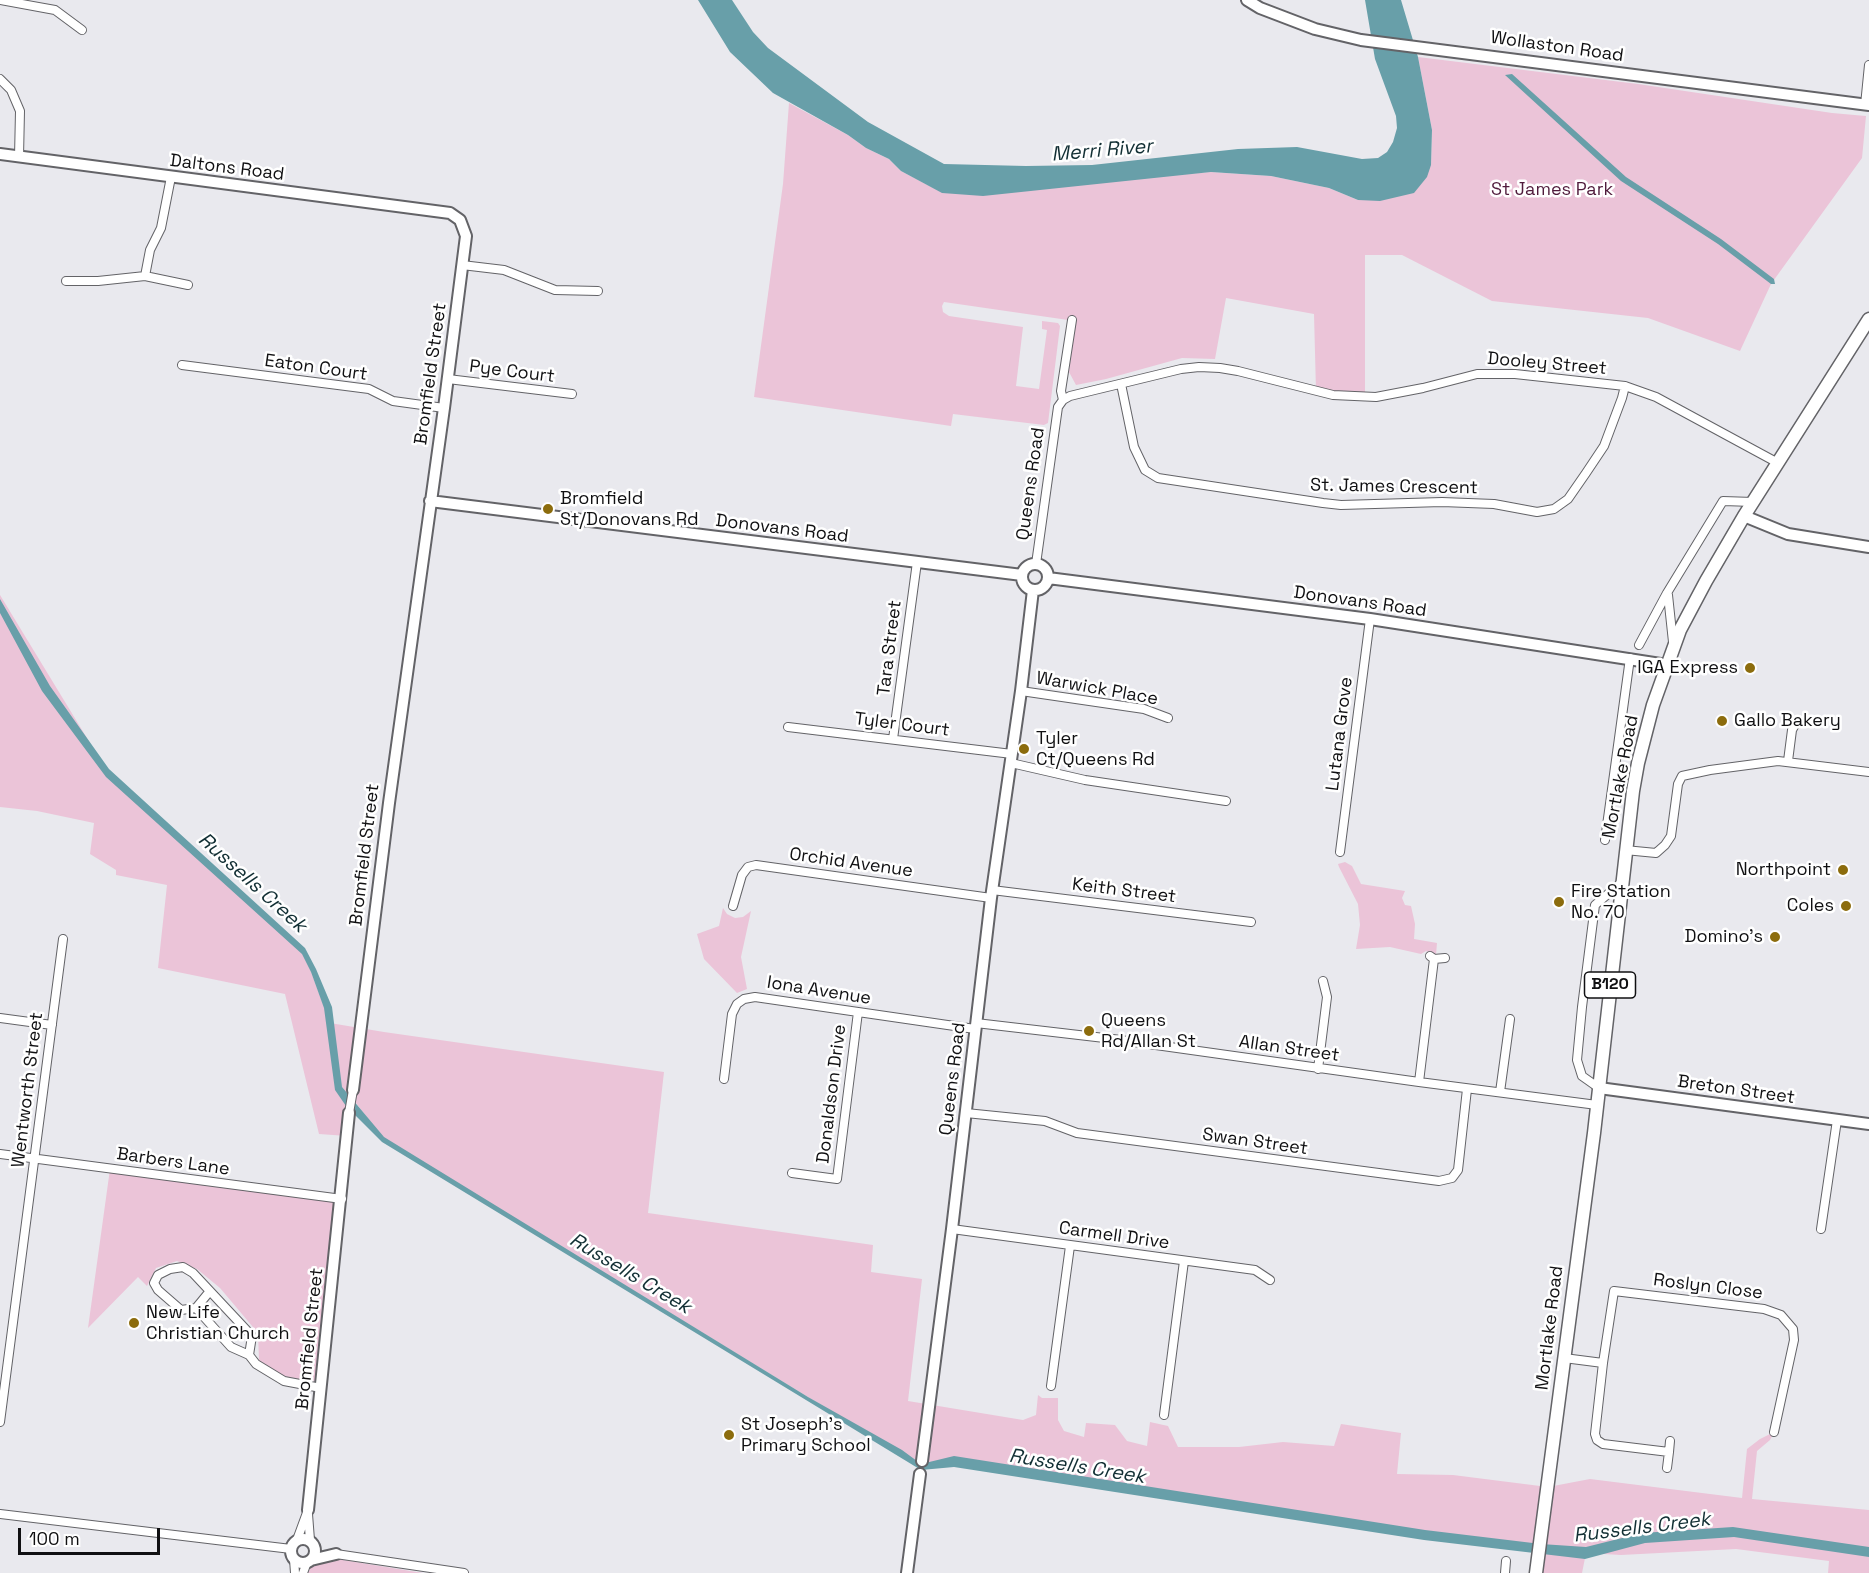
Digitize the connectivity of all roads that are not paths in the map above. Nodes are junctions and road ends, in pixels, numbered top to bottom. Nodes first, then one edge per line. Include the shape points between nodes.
1 (0, 0) edge
2 (1247, 0) edge
3 (82, 30) dead end
4 (1869, 65) edge
5 (0, 79) edge
6 (1867, 105) edge
7 (0, 154) edge
8 (19, 157) junction
9 (171, 177) junction
10 (450, 213) joint
11 (462, 265) junction
12 (145, 276) junction
13 (66, 281) dead end
14 (188, 285) dead end
15 (598, 291) dead end
16 (1869, 319) edge
17 (1072, 321) dead end
18 (182, 365) dead end
19 (448, 379) junction
20 (1121, 384) junction
21 (1625, 386) junction
22 (572, 394) dead end
23 (1063, 400) junction
24 (444, 408) junction
25 (1778, 463) junction
26 (430, 501) junction
27 (1753, 502) junction
28 (1744, 516) junction
29 (1869, 547) edge
30 (916, 562) junction
31 (1036, 564) junction
32 (1022, 574) junction
33 (1048, 578) junction
34 (1033, 590) junction
35 (1667, 593) junction
36 (1370, 619) junction
37 (1640, 645) dead end
38 (1673, 647) junction
39 (1630, 658) junction
40 (1667, 665) junction
41 (1021, 691) junction
42 (1168, 718) dead end
43 (1797, 721) dead end
44 (788, 727) dead end
45 (893, 739) junction
46 (1011, 758) junction
47 (1788, 761) junction
48 (1869, 772) edge
49 (1226, 801) dead end
50 (1605, 840) dead end
51 (1625, 850) junction
52 (1340, 852) dead end
53 (1622, 882) junction
54 (991, 894) junction
55 (734, 906) dead end
56 (1251, 922) dead end
57 (63, 939) dead end
58 (1445, 958) dead end
59 (1323, 981) dead end
60 (858, 1012) junction
61 (0, 1018) edge
62 (1510, 1019) dead end
63 (52, 1025) junction
64 (976, 1026) junction
65 (1318, 1069) junction
66 (724, 1079) dead end
67 (1419, 1082) junction
68 (1599, 1088) junction
69 (1467, 1089) junction
70 (353, 1090) joint
71 (1500, 1092) junction
72 (1597, 1105) junction
73 (349, 1113) joint
74 (966, 1113) junction
75 (1837, 1120) junction
76 (1869, 1124) edge
77 (0, 1154) edge
78 (34, 1159) junction
79 (792, 1173) dead end
80 (342, 1199) junction
81 (952, 1229) junction
82 (1821, 1229) dead end
83 (1071, 1246) junction
84 (1184, 1261) junction
85 (1270, 1280) dead end
86 (210, 1292) junction
87 (196, 1308) junction
88 (249, 1355) junction
89 (1564, 1358) junction
90 (1602, 1363) junction
91 (1051, 1386) dead end
92 (321, 1388) junction
93 (2, 1399) edge
94 (1164, 1415) dead end
95 (0, 1422) edge
96 (1774, 1432) dead end
97 (1670, 1441) dead end
98 (1669, 1452) junction
99 (922, 1461) joint
100 (1667, 1468) dead end
101 (920, 1474) joint
102 (308, 1510) junction
103 (0, 1514) edge
104 (312, 1543) junction
105 (294, 1549) junction
106 (336, 1554) junction
107 (1506, 1561) dead end
108 (307, 1565) edge
109 (294, 1573) edge
110 (464, 1573) edge
111 (907, 1573) edge
112 (1505, 1573) edge
113 (1536, 1573) edge

1 - 3 street via 55,10
2 - 6 street, Wollaston Road via 1315,29 1361,40
4 - 6 street
5 - 8 street via 11,90 20,111
7 - 8 street, Daltons Road
8 - 9 street, Daltons Road
9 - 10 street, Daltons Road
9 - 12 street via 161,228 150,250
10 - 11 street, Bromfield Street via 460,220 466,236
11 - 15 street via 504,270 555,290
11 - 19 street, Bromfield Street
12 - 13 street
12 - 14 street
16 - 25 main road, Mortlake Road / B120
17 - 23 street
18 - 24 street, Eaton Court via 369,388 393,401
19 - 22 street, Pye Court
19 - 24 street, Bromfield Street
20 - 21 street, Dooley Street via 1199,367 1238,371 1333,394 1376,397 1477,374 1515,374
20 - 21 street, St. James Crescent via 1134,447 1145,470 1158,478 1341,505 1454,502 1537,512 1568,499 1604,446
20 - 23 street, Dooley Street
21 - 25 street, Dooley Street via 1656,397
23 - 31 street, Queens Road via 1058,407
24 - 26 street, Bromfield Street
25 - 27 main road, Mortlake Road / B120
26 - 30 street, Donovans Road
26 - 70 street, Bromfield Street
27 - 28 main road, Mortlake Road / B120
27 - 35 street via 1723,501
28 - 29 street via 1788,534
28 - 38 main road, Mortlake Road / B120
30 - 32 street, Donovans Road
30 - 45 street, Tara Street
31 - 32 street via 1028,566
31 - 33 street via 1045,568
32 - 34 street via 1025,584
33 - 34 street via 1044,586
33 - 36 street, Donovans Road
34 - 41 street, Queens Road
35 - 37 street
35 - 38 street, Mortlake Road
36 - 39 street, Donovans Road
36 - 52 street, Lutana Grove
38 - 40 main road, Mortlake Road / B120
39 - 40 street, Donovans Road
39 - 50 street, Mortlake Road
40 - 51 main road, Mortlake Road / B120 via 1638,763
41 - 42 street, Warwick Place via 1144,709
41 - 46 street, Queens Road
43 - 47 street
44 - 45 street, Tyler Court
45 - 46 street, Tyler Court
46 - 49 street, Tyler Court via 1085,780
46 - 54 street, Queens Road
47 - 48 street
47 - 51 street via 1683,776 1678,784 1671,836 1665,845 1656,853
51 - 53 main road, Mortlake Road / B120
53 - 68 main road, Mortlake Road / B120
53 - 68 street via 1595,905 1582,1006 1577,1060 1582,1076
54 - 55 street, Orchid Avenue via 756,865 748,867 742,875
54 - 56 street, Keith Street
54 - 64 street, Queens Road
57 - 63 street, Wentworth Street
58 - 67 street via 1432,957
59 - 65 street via 1327,997
60 - 64 street, Iona Avenue
60 - 66 street, Iona Avenue via 755,997 744,999 732,1014
60 - 79 street, Donaldson Drive via 837,1179
61 - 63 street
62 - 71 street
63 - 78 street, Wentworth Street
64 - 65 street, Allan Street via 1113,1039
64 - 74 street, Queens Road
65 - 67 street, Allan Street
67 - 69 street, Allan Street
68 - 72 main road, Mortlake Road / B120
68 - 75 street, Breton Street
69 - 71 street, Allan Street
69 - 74 street, Swan Street via 1458,1170 1452,1178 1439,1181 1077,1133 1045,1121
70 - 73 street, Bromfield Street
71 - 72 street, Allan Street
72 - 89 main road, Mortlake Road / B120
73 - 80 street, Bromfield Street
74 - 81 street, Queens Road
75 - 76 street, Breton Street
75 - 82 street
77 - 78 street, Barbers Lane
78 - 80 street, Barbers Lane
78 - 93 street, Wentworth Street
80 - 92 street, Bromfield Street
81 - 83 street, Carmell Drive
81 - 99 street, Queens Road
83 - 84 street, Carmell Drive
83 - 91 street
84 - 85 street, Carmell Drive via 1255,1270
84 - 94 street
86 - 87 street
86 - 87 street via 183,1267 158,1275 154,1284 181,1310
86 - 88 street via 252,1336
87 - 88 street via 231,1347
88 - 92 street via 256,1364 284,1381
89 - 90 street
89 - 113 main road, Mortlake Road / B120
90 - 96 street, Roslyn Close via 1614,1292 1773,1311 1788,1321 1794,1340
90 - 98 street, Roslyn Close via 1597,1440
92 - 102 street, Bromfield Street
93 - 95 street, Wentworth Street
97 - 98 street
98 - 100 street
99 - 101 street, Queens Road
101 - 111 street, Queens Road
102 - 104 street, Bromfield Street
102 - 105 street, Bromfield Street
103 - 105 street
104 - 105 street via 306,1538
104 - 106 street
104 - 108 street via 315,1554
105 - 108 street via 300,1563
105 - 109 street, Bromfield Street
106 - 108 street
106 - 110 street
107 - 112 street

